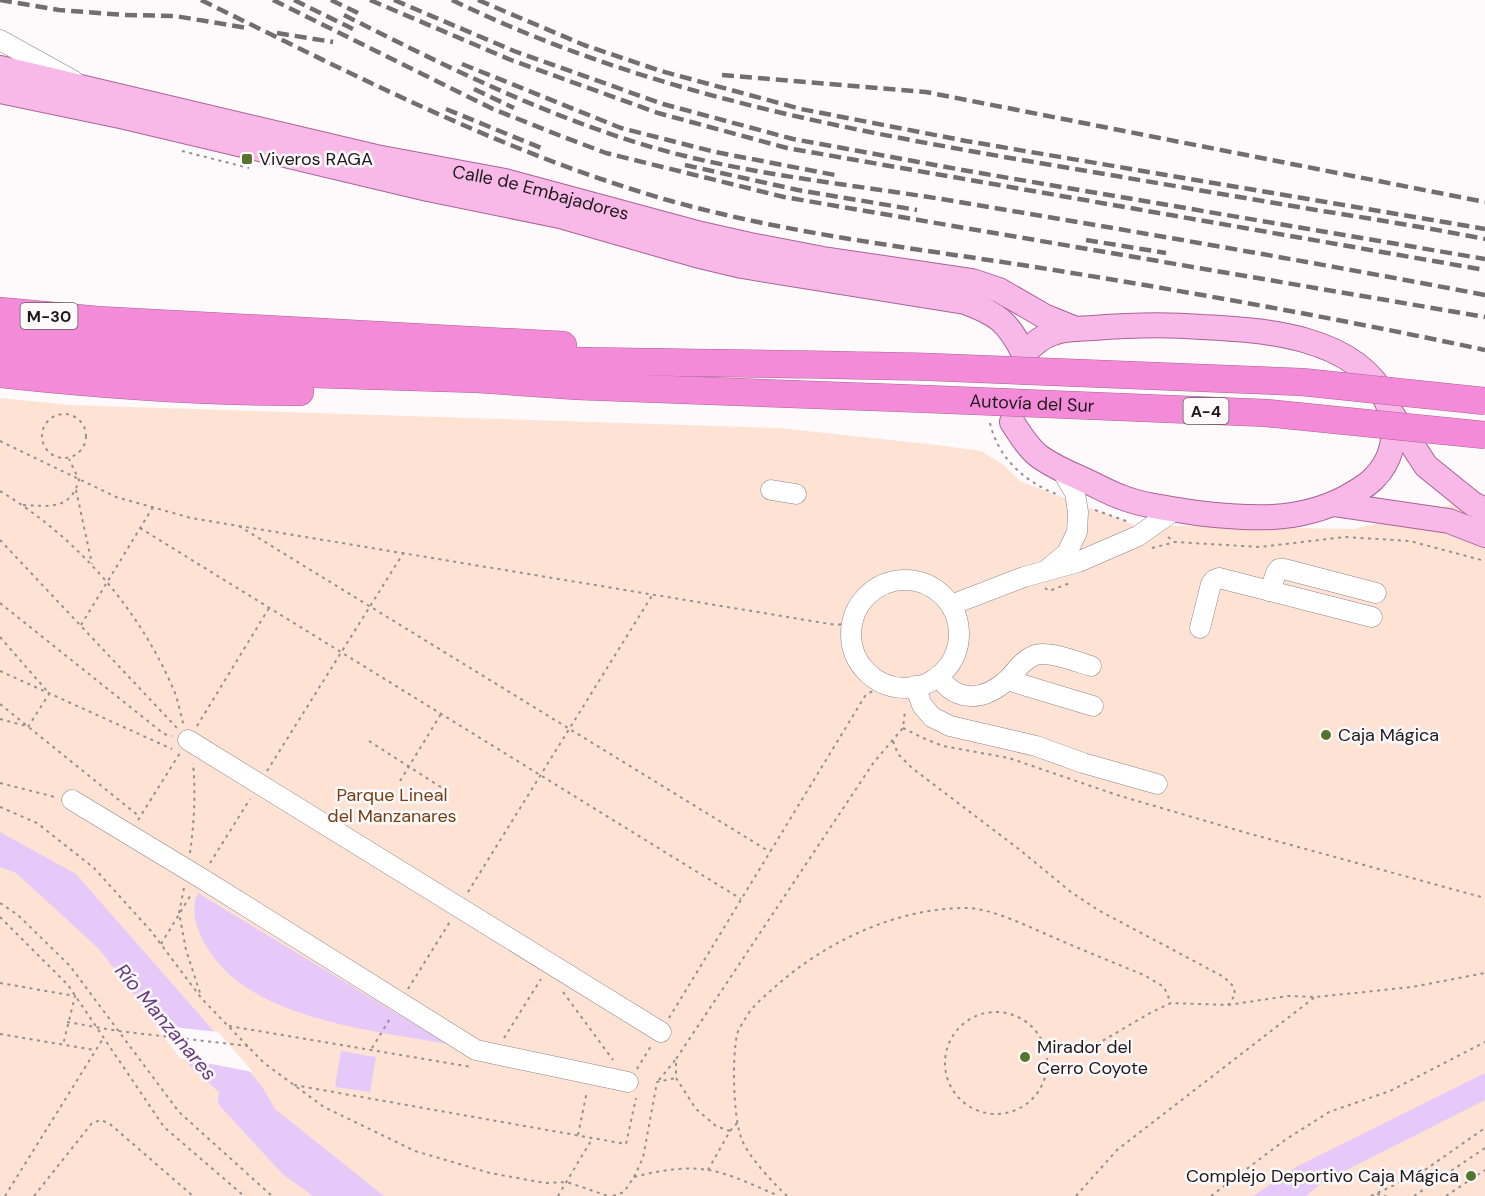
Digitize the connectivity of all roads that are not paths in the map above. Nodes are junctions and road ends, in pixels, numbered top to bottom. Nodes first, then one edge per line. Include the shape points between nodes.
1 (0, 40) edge
2 (0, 68) edge
3 (84, 87) junction
4 (0, 91) edge
5 (184, 112) junction
6 (125, 117) junction
7 (0, 298) edge
8 (0, 311) edge
9 (98, 320) junction
10 (1076, 329) junction
11 (0, 330) edge
12 (0, 350) edge
13 (755, 362) junction
14 (0, 374) edge
15 (578, 386) junction
16 (1485, 401) edge
17 (1392, 413) junction
18 (1001, 422) road end
19 (1485, 435) edge
20 (1061, 469) junction
21 (771, 490) dead end
22 (796, 494) dead end
23 (1333, 504) junction
24 (1175, 510) junction
25 (1485, 510) edge
26 (1485, 535) edge
27 (884, 573) dead end
28 (1040, 573) junction
29 (904, 579) junction
30 (1270, 591) junction
31 (1376, 593) dead end
32 (951, 605) junction
33 (1372, 617) dead end
34 (1200, 628) dead end
35 (1091, 666) dead end
36 (938, 676) junction
37 (1007, 680) junction
38 (912, 687) junction
39 (1094, 706) dead end
40 (184, 746) road end
41 (1157, 784) dead end
42 (72, 800) road end
43 (661, 1032) road end
44 (632, 1090) road end

1 - 3 street
2 - 3 main road, Calle de Embajadores
3 - 5 main road, Calle de Embajadores
4 - 6 main road, Calle de Embajadores
5 - 6 main road via 164,117 129,109
5 - 10 main road, Calle de Embajadores via 376,157 505,181 750,245 972,281
6 - 10 main road, Calle de Embajadores via 405,184 560,216 742,266 965,302 991,312 1007,326 1024,354 1046,336
7 - 9 highway
8 - 9 highway, M-30
9 - 13 highway via 527,342
10 - 17 main road via 1186,326 1291,337 1337,352 1360,366 1379,386
11 - 13 highway via 92,340 314,353
12 - 15 highway via 169,367
13 - 16 highway, Autovía del Sur / A-4, bridge via 1302,382
14 - 15 highway via 218,392 491,392
15 - 19 highway, Autovía del Sur / A-4, bridge via 1266,413
17 - 23 main road via 1390,455 1376,476
17 - 25 main road via 1426,466
18 - 20 main road via 1039,456
20 - 24 main road via 1122,498
20 - 28 street via 1075,493 1077,532 1067,553
21 - 22 street
23 - 24 main road via 1267,518
23 - 26 main road via 1449,521
24 - 28 street via 1138,536 1078,562
27 - 29 street
28 - 32 street
29 - 32 street via 939,591
29 - 38 street via 887,582 862,600 851,623 851,642 856,659 868,674 896,688
30 - 31 street via 1276,573 1284,569
30 - 33 street
30 - 34 street via 1214,580
32 - 36 street via 958,622 959,640 953,658
35 - 37 street via 1043,653 1021,664
36 - 37 street via 953,691 980,697
36 - 38 street via 927,684
37 - 39 street
38 - 41 street via 932,717 950,726 1036,746
40 - 43 street via 259,785
42 - 44 street via 194,873 397,1007 476,1050

